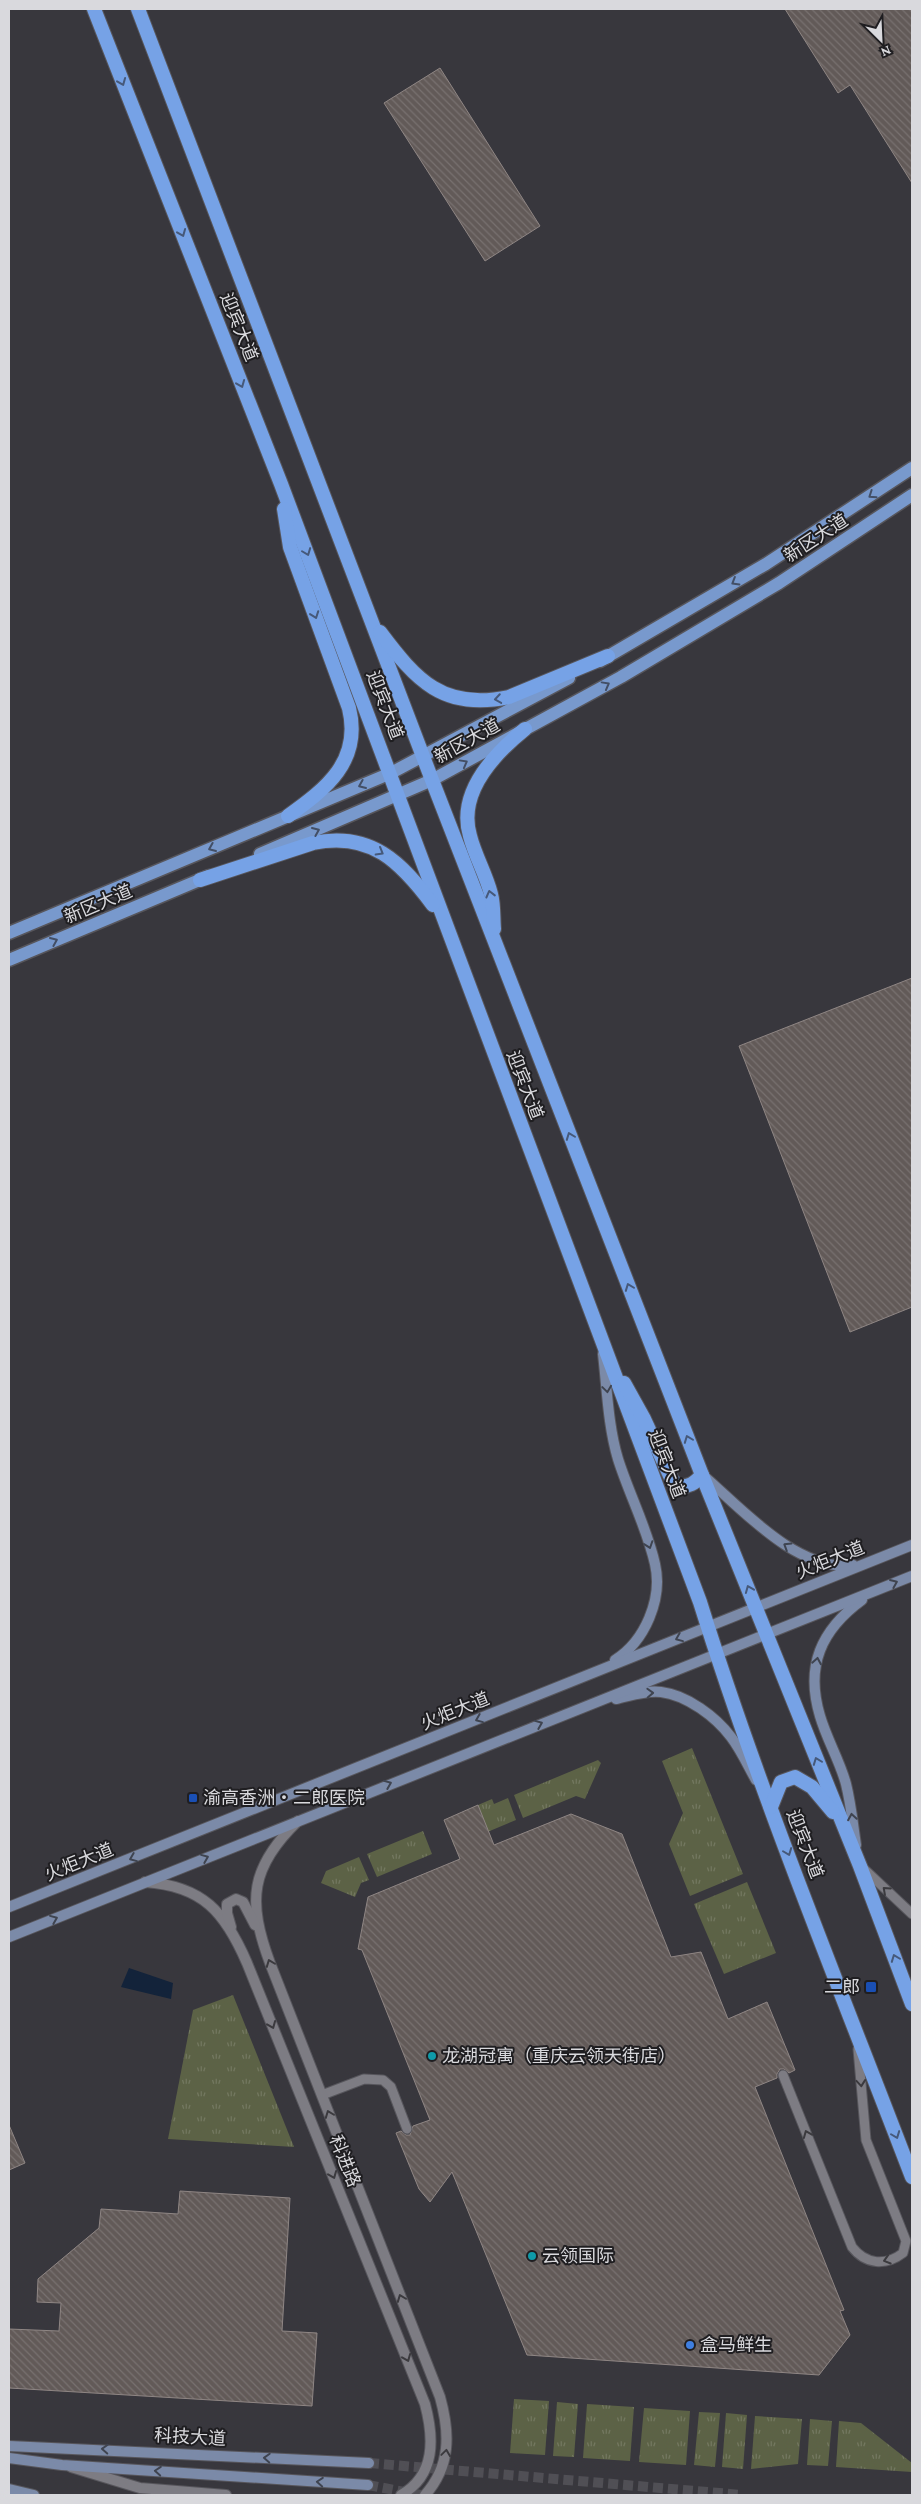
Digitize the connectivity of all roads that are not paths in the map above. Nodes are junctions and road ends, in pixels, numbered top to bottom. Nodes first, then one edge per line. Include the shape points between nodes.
1 (88, 9) edge
2 (94, 9) edge
3 (141, 13) edge
4 (104, 36) junction
5 (912, 468) edge
6 (281, 484) junction
7 (912, 495) edge
8 (370, 618) junction
9 (608, 656) junction
10 (525, 729) junction
11 (423, 758) junction
12 (391, 774) junction
13 (432, 780) junction
14 (399, 796) junction
15 (288, 816) junction
16 (200, 880) junction
17 (441, 916) junction
18 (9, 932) edge
19 (495, 942) junction
20 (9, 960) edge
21 (601, 1340) junction
22 (702, 1475) junction
23 (912, 1545) edge
24 (866, 1564) junction
25 (912, 1576) edge
26 (874, 1592) junction
27 (756, 1607) junction
28 (708, 1627) junction
29 (767, 1634) junction
30 (716, 1654) junction
31 (589, 1675) junction
32 (585, 1706) junction
33 (771, 1806) junction
34 (301, 1819) junction
35 (841, 1823) junction
36 (860, 1866) junction
37 (145, 1882) junction
38 (9, 1907) edge
39 (912, 1914) edge
40 (234, 1936) junction
41 (9, 1937) edge
42 (263, 1945) junction
43 (912, 2004) edge
44 (857, 2034) junction
45 (783, 2076) dead end
46 (322, 2095) junction
47 (407, 2128) dead end
48 (912, 2177) edge
49 (9, 2446) edge
50 (9, 2458) edge
51 (369, 2463) tunnel mouth
52 (62, 2465) junction
53 (368, 2485) tunnel mouth
54 (15, 2492) edge
55 (34, 2495) edge
56 (226, 2495) edge
57 (401, 2495) edge
58 (425, 2495) edge

1 - 4 highway
2 - 4 highway, 迎宾大道
3 - 8 highway, 迎宾大道
4 -> 6 highway, 迎宾大道
5 -> 9 main road, 新区大道 via 766,564
6 -> 12 highway, 迎宾大道
6 -> 15 highway via 290,547 352,719 350,745 338,773 315,797
10 -> 7 main road, 新区大道 via 621,677 779,583
9 -> 8 highway via 509,698 462,700 434,690 412,673
8 - 11 highway, 迎宾大道
9 - 11 main road, 新区大道
13 -> 10 main road, 新区大道
19 -> 10 highway via 492,896 469,835 469,814 474,791 485,766
11 - 12 main road, 新区大道
11 - 13 highway, 迎宾大道
12 - 14 highway, 迎宾大道
12 -> 15 main road, 新区大道
13 - 14 main road, 新区大道
13 - 19 highway, 迎宾大道
16 -> 14 main road, 新区大道
14 - 17 highway, 迎宾大道
15 -> 18 main road, 新区大道
16 -> 17 highway via 313,844 346,840 380,851 397,864 410,875
20 -> 16 main road, 新区大道
17 - 21 highway, 迎宾大道
22 -> 19 highway, 迎宾大道
21 - 22 highway via 644,1419 672,1480 678,1486 688,1487
21 - 28 highway, 迎宾大道
21 -> 31 main road via 618,1458 651,1551 656,1580 651,1611 639,1638 622,1655
24 -> 22 main road via 833,1566 797,1552 779,1541
27 -> 22 highway, 迎宾大道
23 - 24 main road, 火炬大道
24 - 27 main road, 火炬大道
26 -> 25 main road
26 - 29 main road
36 -> 26 main road via 846,1784 820,1717 814,1682 819,1652 831,1628
27 - 28 main road, 火炬大道
27 - 29 highway, 迎宾大道
28 - 30 highway, 迎宾大道
28 -> 31 main road, 火炬大道
29 - 30 main road
35 -> 29 highway, 迎宾大道
30 - 32 main road
30 - 33 highway, 迎宾大道
31 -> 38 main road, 火炬大道
32 -> 33 main road via 642,1693 662,1692 691,1703 731,1737
34 -> 32 main road
33 - 35 highway via 781,1782 795,1778 812,1788
33 -> 44 highway, 迎宾大道
37 -> 34 main road
34 - 42 street via 277,1841 261,1869 256,1902
35 - 36 highway, 迎宾大道
39 -> 36 lane
43 -> 36 highway, 迎宾大道
37 - 40 street, 科进路 via 188,1890 219,1915
41 -> 37 main road
40 - 42 street via 226,1908 231,1901 240,1900 249,1910
40 -> 57 street, 科进路 via 426,2404 432,2436 428,2464 422,2477
46 -> 42 street
44 -> 45 lane via 866,2140 906,2240 906,2250 900,2256 874,2262 862,2258 852,2247
44 -> 48 highway, 迎宾大道
46 - 47 lane via 364,2079 383,2080 390,2087
58 -> 46 street via 434,2485 446,2455 444,2412
51 -> 49 main road, 科技大道
50 - 52 main road
53 -> 52 main road
52 - 56 street via 140,2488
54 - 55 main road

